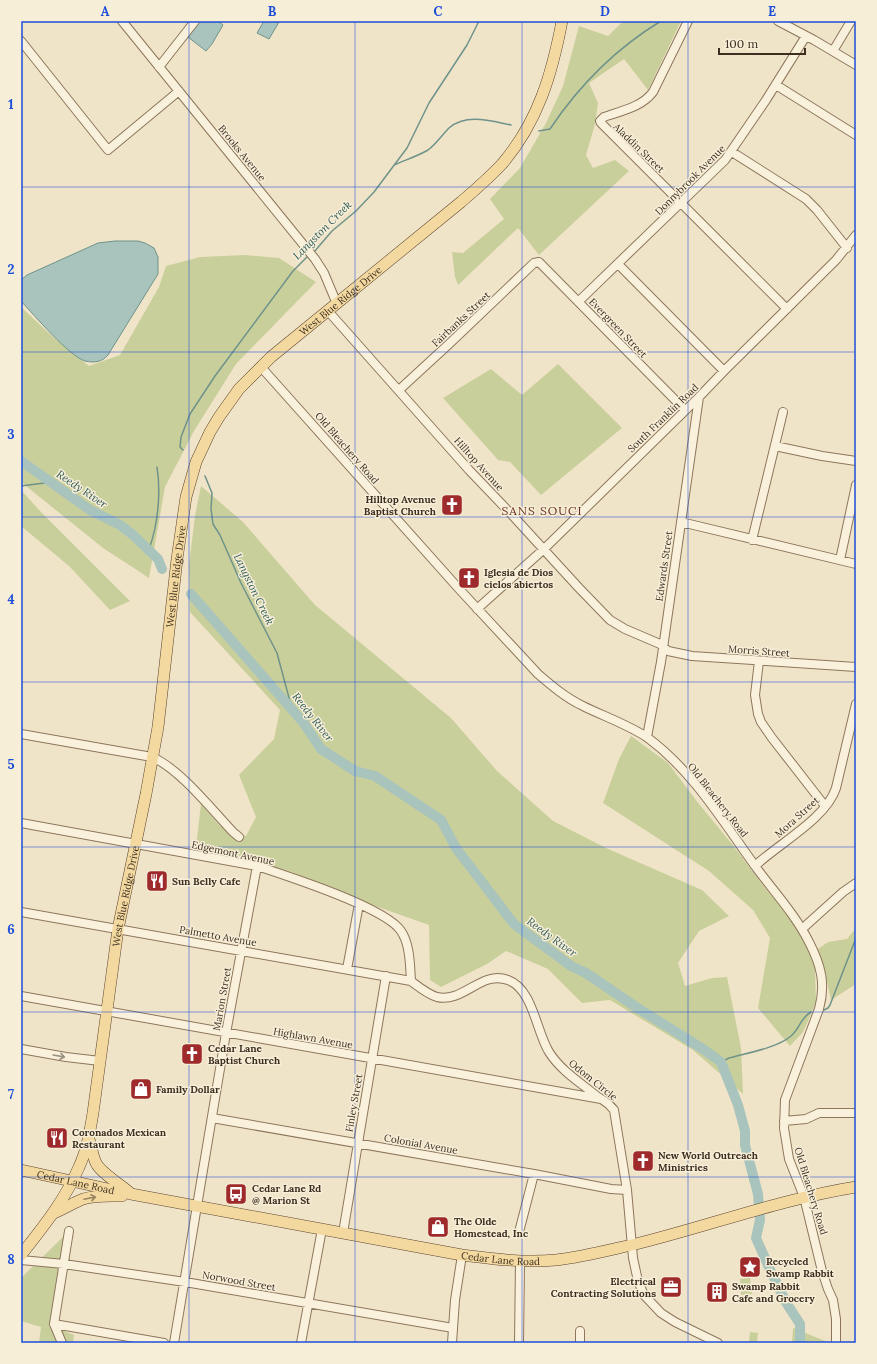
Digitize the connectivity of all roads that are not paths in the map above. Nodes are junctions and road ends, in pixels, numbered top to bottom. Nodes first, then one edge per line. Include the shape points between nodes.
1 (122, 21) edge
2 (195, 21) edge
3 (562, 21) edge
4 (688, 21) edge
5 (778, 21) edge
6 (851, 21) edge
7 (806, 36) junction
8 (21, 41) edge
9 (833, 51) junction
10 (856, 65) edge
11 (159, 68) junction
12 (776, 85) junction
13 (179, 91) junction
14 (856, 135) edge
15 (732, 152) junction
16 (681, 204) junction
17 (856, 235) edge
18 (847, 248) junction
19 (536, 262) joint
20 (618, 264) junction
21 (579, 301) junction
22 (332, 308) junction
23 (787, 309) junction
24 (261, 366) junction
25 (724, 371) junction
26 (399, 390) junction
27 (699, 397) junction
28 (685, 410) junction
29 (783, 412) dead end
30 (775, 446) junction
31 (856, 461) edge
32 (856, 485) edge
33 (680, 522) junction
34 (752, 540) junction
35 (544, 549) junction
36 (840, 560) junction
37 (856, 564) edge
38 (477, 609) junction
39 (663, 646) junction
40 (759, 661) junction
41 (856, 667) edge
42 (856, 704) edge
43 (21, 734) edge
44 (647, 737) junction
45 (152, 757) junction
46 (825, 806) junction
47 (21, 823) edge
48 (239, 837) dead end
49 (135, 844) junction
50 (257, 866) junction
51 (755, 866) junction
52 (856, 883) edge
53 (359, 904) junction
54 (21, 912) edge
55 (118, 929) junction
56 (802, 929) junction
57 (241, 950) junction
58 (347, 969) junction
59 (386, 976) junction
60 (411, 981) junction
61 (21, 996) edge
62 (106, 1011) junction
63 (226, 1033) junction
64 (21, 1049) edge
65 (372, 1058) junction
66 (100, 1061) junction
67 (602, 1099) junction
68 (856, 1114) edge
69 (212, 1118) junction
70 (784, 1121) junction
71 (89, 1139) junction
72 (358, 1143) junction
73 (21, 1170) edge
74 (534, 1174) junction
75 (72, 1181) junction
76 (856, 1187) edge
77 (627, 1190) junction
78 (131, 1194) junction
79 (142, 1196) junction
80 (804, 1197) junction
81 (198, 1206) junction
82 (54, 1212) junction
83 (322, 1229) junction
84 (69, 1231) dead end
85 (519, 1232) dead end
86 (342, 1233) junction
87 (631, 1245) junction
88 (21, 1255) edge
89 (462, 1255) junction
90 (21, 1260) edge
91 (520, 1261) junction
92 (64, 1264) junction
93 (184, 1282) junction
94 (308, 1303) junction
95 (54, 1324) junction
96 (453, 1328) junction
97 (580, 1331) dead end
98 (62, 1343) edge
99 (164, 1343) edge
100 (174, 1343) edge
101 (301, 1343) edge
102 (452, 1343) edge
103 (519, 1343) edge
104 (580, 1343) edge
105 (718, 1343) edge
106 (836, 1343) edge

1 - 11 street, Brooks Avenue
2 - 11 street
3 - 22 main road, West Blue Ridge Drive via 551,70 539,104 506,159 479,187
4 - 16 street, Aladdin Street via 649,98 600,121 602,126
5 - 7 street
6 - 9 street
7 - 9 street
7 - 12 street, Donnybrook Avenue
8 - 13 street via 108,150
9 - 10 street
11 - 13 street, Brooks Avenue
12 - 14 street
12 - 15 street, Donnybrook Avenue
13 - 22 street, Brooks Avenue via 315,259 324,273
15 - 16 street, Donnybrook Avenue
15 - 18 street via 806,199
16 - 20 street, Donnybrook Avenue
16 - 23 street
17 - 18 street, South Franklin Road
18 - 23 street, South Franklin Road
19 - 21 street, Evergreen Street via 541,263
19 - 26 street, Fairbanks Street
20 - 21 street, Donnybrook Avenue
20 - 25 street
21 - 28 street, Evergreen Street
22 - 24 main road, West Blue Ridge Drive
22 - 26 street, Hilltop Avenue
23 - 25 street, South Franklin Road
24 - 38 street, Old Bleachery Road
24 - 45 main road, West Blue Ridge Drive via 239,389 219,417 202,448 191,478 177,558 161,702
25 - 27 street, South Franklin Road
26 - 35 street, Hilltop Avenue via 469,470
27 - 28 street, South Franklin Road
27 - 33 street, Edwards Street
28 - 35 street, South Franklin Road
29 - 30 street
30 - 31 street
30 - 34 street
32 - 36 street
33 - 34 street
33 - 39 street, Edwards Street
34 - 36 street
35 - 38 street, South Franklin Road
35 - 39 street, Hilltop Avenue via 610,620
36 - 37 street
38 - 44 street, Old Bleachery Road via 552,687 581,705
39 - 40 street, Morris Street via 668,651 692,656
39 - 44 street, Edwards Street
40 - 41 street, Morris Street
40 - 46 street via 755,695 758,714 772,738
42 - 46 street, Mora Street via 836,788 832,799
43 - 45 street
44 - 51 street, Old Bleachery Road via 665,752 692,782
45 - 48 street via 166,763
45 - 49 main road, West Blue Ridge Drive
46 - 51 street, Mora Street via 806,825
47 - 49 street, Edgemont Avenue
49 - 50 street, Edgemont Avenue
49 - 55 main road, West Blue Ridge Drive
50 - 53 street, Edgemont Avenue
50 - 57 street, Marion Street
51 - 56 street, Old Bleachery Road
52 - 56 street
53 - 58 street
53 - 60 street, Edgemont Avenue via 388,919 400,930 406,944
54 - 55 street, Palmetto Avenue
55 - 57 street, Palmetto Avenue
55 - 62 main road, West Blue Ridge Drive
56 - 70 street, Old Bleachery Road via 821,972 822,994 820,1009 786,1100
57 - 58 street, Palmetto Avenue
57 - 63 street, Marion Street
58 - 59 street, Palmetto Avenue
59 - 60 street, Palmetto Avenue
59 - 65 street, Finley Street
60 - 67 street, Odom Circle via 429,994 444,998 460,994 490,978 503,978 514,983 526,996 552,1058
61 - 62 street, Highlawn Avenue
62 - 63 street, Highlawn Avenue
62 - 66 main road, West Blue Ridge Drive
63 - 65 street, Highlawn Avenue
63 - 69 street, Marion Street
64 -> 66 street
65 - 67 street, Highlawn Avenue
65 - 72 street, Finley Street
66 - 71 main road, West Blue Ridge Drive
67 - 77 street, Odom Circle via 614,1110
68 - 70 street via 820,1113 806,1119
69 - 72 street, Colonial Avenue
69 - 81 street, Marion Street
70 - 80 street, Old Bleachery Road via 790,1159
71 - 75 main road, West Blue Ridge Drive
71 - 78 main road, Cedar Lane Road via 98,1167
72 - 74 street, Colonial Avenue
72 - 86 street, Finley Street
73 - 75 main road, Cedar Lane Road
74 - 77 street, Colonial Avenue
74 - 85 street
75 - 78 main road, Cedar Lane Road
75 - 82 main road, West Blue Ridge Drive
76 - 80 main road, Cedar Lane Road
77 - 87 street, Odom Circle
78 - 79 main road, Cedar Lane Road
79 - 81 main road, Cedar Lane Road
82 -> 79 main road, Cedar Lane Road via 95,1197
80 - 87 main road, Cedar Lane Road
80 - 106 street, Old Bleachery Road via 822,1271 833,1300
81 - 83 main road, Cedar Lane Road
81 - 93 street, Marion Street
82 - 88 main road, West Blue Ridge Drive
83 - 86 main road, Cedar Lane Road
83 - 94 street
84 - 92 street
86 - 89 main road, Cedar Lane Road
87 - 91 main road, Cedar Lane Road via 578,1257
87 - 105 street, Odom Circle via 638,1282 649,1302 661,1314
89 - 91 main road, Cedar Lane Road
89 - 96 street
90 - 92 street, Norwood Street
91 - 103 street
92 - 93 street, Norwood Street
92 - 95 street
93 - 94 street, Norwood Street
93 - 100 street, Marion Street
94 - 96 street, Norwood Street
94 - 101 street
95 - 98 street
95 - 99 street
96 - 102 street
97 - 104 street

